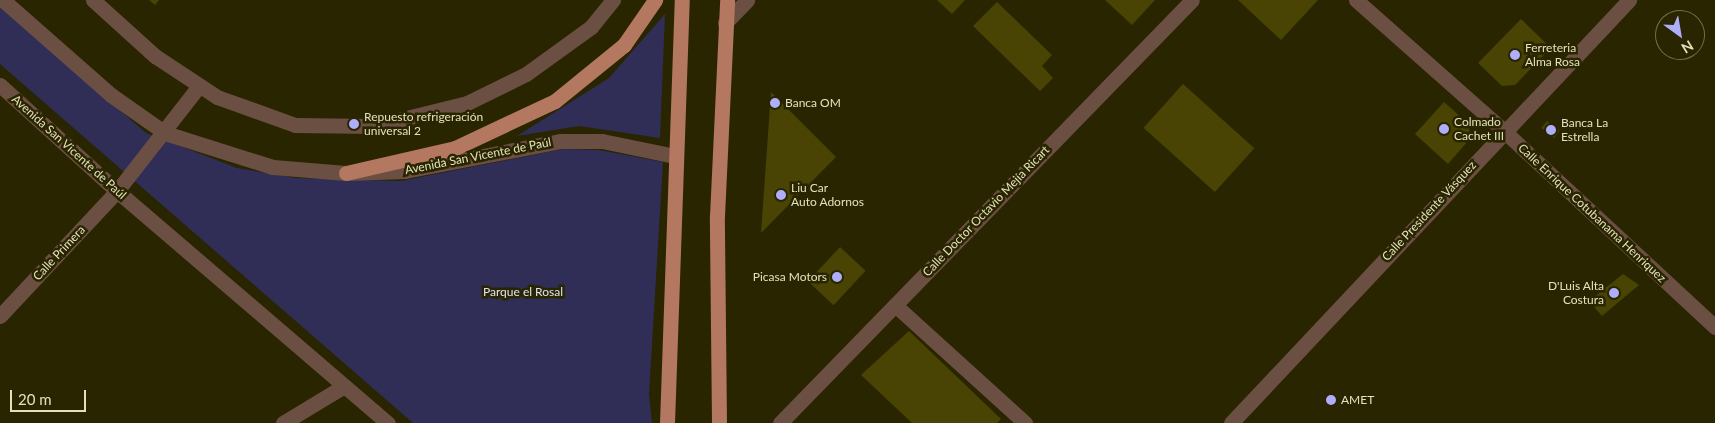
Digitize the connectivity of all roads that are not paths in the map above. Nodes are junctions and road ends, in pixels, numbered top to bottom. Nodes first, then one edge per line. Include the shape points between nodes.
1 (3, 0) edge
2 (93, 0) edge
3 (613, 0) edge
4 (655, 0) edge
5 (682, 0) edge
6 (726, 0) edge
7 (747, 0) edge
8 (1192, 0) edge
9 (1356, 0) edge
10 (1629, 0) edge
11 (725, 24) junction
12 (0, 85) edge
13 (199, 86) junction
14 (1504, 131) junction
15 (164, 132) junction
16 (675, 156) junction
17 (346, 173) junction
18 (118, 191) junction
19 (895, 305) junction
20 (0, 316) edge
21 (1715, 327) edge
22 (344, 386) junction
23 (283, 423) edge
24 (388, 423) edge
25 (667, 423) edge
26 (718, 423) edge
27 (780, 423) edge
28 (1024, 423) edge
29 (1231, 423) edge

1 - 15 street, Avenida San Vicente de Paúl via 111,95
2 - 13 street via 155,56
3 - 13 street via 591,28 526,74 466,103 374,126 295,125 217,97
4 - 17 main road via 624,45 555,101 455,148
5 - 16 main road
6 - 11 main road
7 - 11 street
8 - 19 street, Calle Doctor Octavio Mejía Ricart
9 - 14 street, Calle Enrique Cotubanama Henriquez
10 - 14 street, Calle Presidente Vásquez
11 - 26 main road via 717,216
12 - 18 street, Avenida San Vicente de Paúl
13 - 15 street, Calle Primera
14 - 21 street, Calle Enrique Cotubanama Henriquez
14 - 29 street, Calle Presidente Vásquez
15 - 17 street, Avenida San Vicente de Paúl via 273,167
15 - 18 street, Calle Primera
16 - 17 street, Avenida San Vicente de Paúl via 602,141 561,141 405,171
16 - 25 main road
18 - 20 street, Calle Primera
18 - 22 street, Avenida San Vicente de Paúl
19 - 27 street, Calle Doctor Octavio Mejía Ricart
19 - 28 street
22 - 23 street
22 - 24 street, Avenida San Vicente de Paúl

